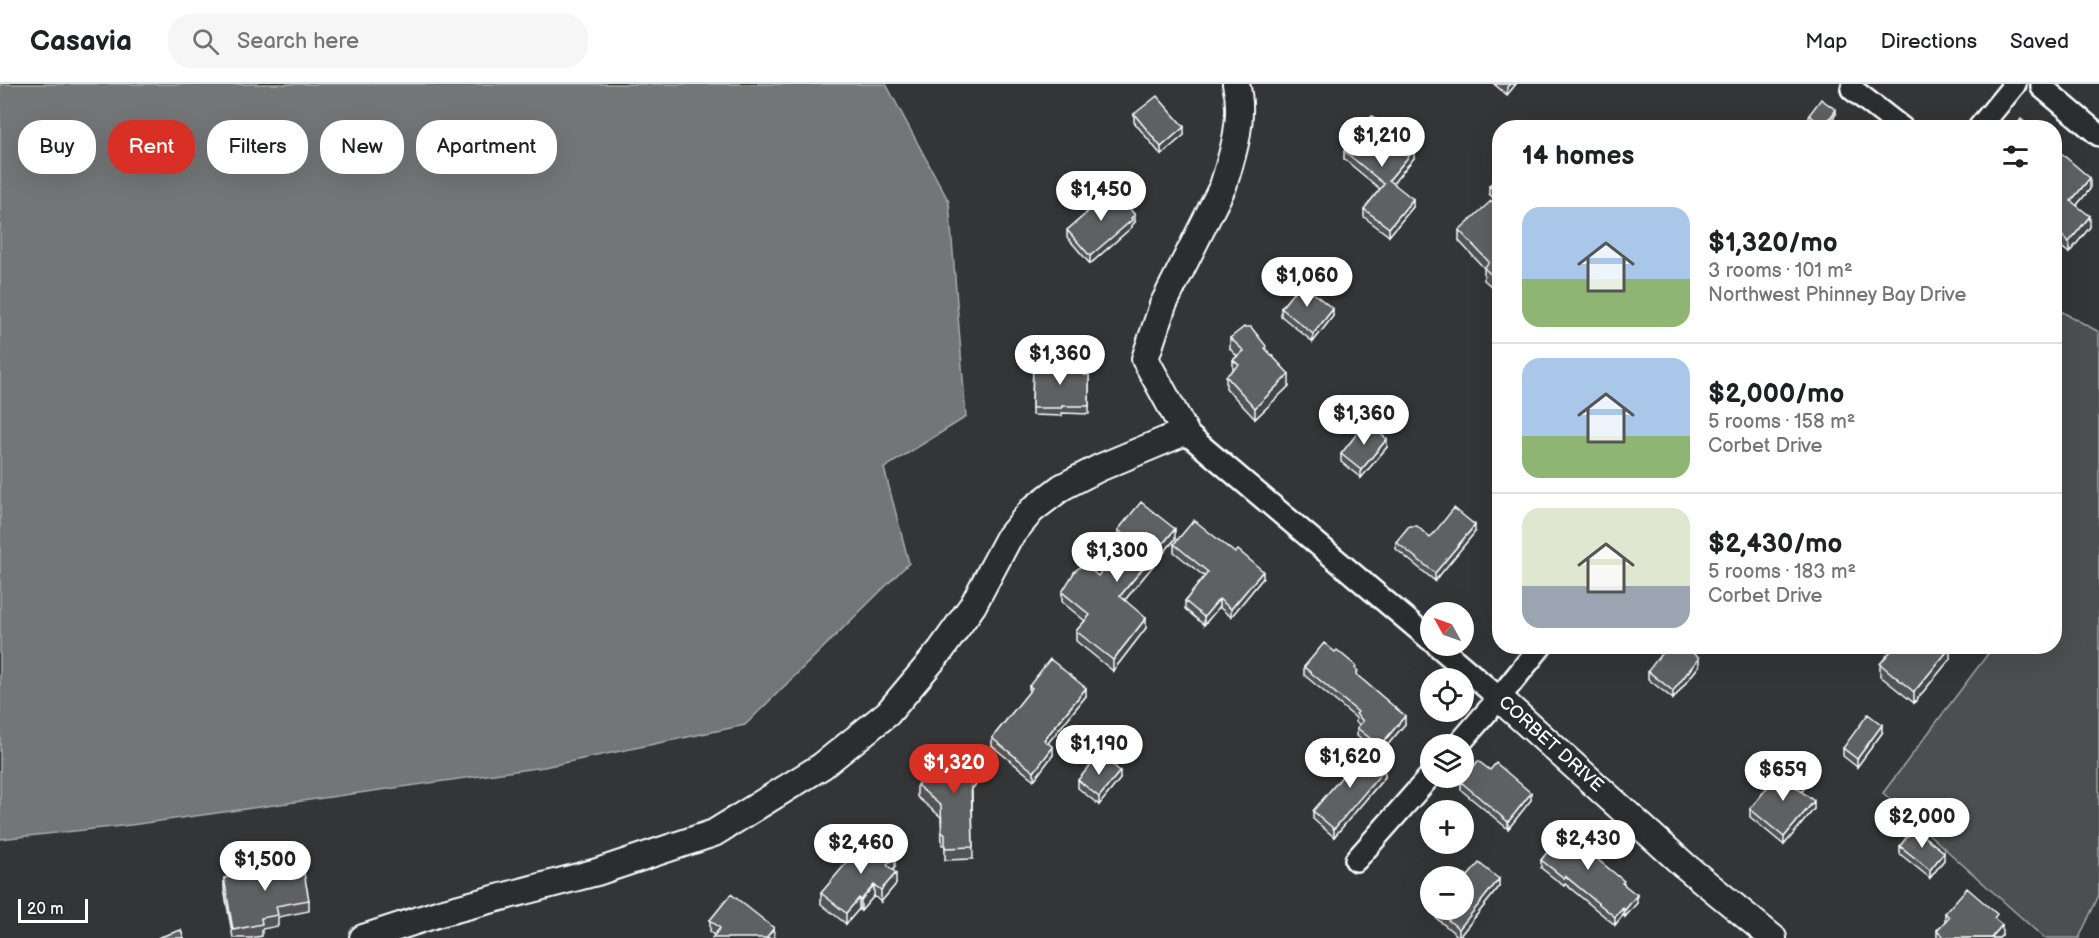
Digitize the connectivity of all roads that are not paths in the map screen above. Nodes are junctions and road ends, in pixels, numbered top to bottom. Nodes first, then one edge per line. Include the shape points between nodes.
1 (1236, 84) edge
2 (2015, 84) edge
3 (2042, 84) edge
4 (1852, 90) dead end
5 (1891, 120) edge
6 (1986, 120) edge
7 (2099, 135) edge
8 (1185, 432) junction
9 (1420, 631) edge
10 (1535, 654) edge
11 (1450, 656) edge
12 (1499, 698) junction
13 (1468, 734) edge
14 (1420, 787) edge
15 (1356, 860) dead end
16 (363, 938) edge
17 (1773, 938) edge

1 - 8 street via 1240,116 1223,186 1163,305 1145,359
2 - 6 street
3 - 7 street
4 - 5 street
8 - 9 street
8 - 16 street via 1099,468 1062,487 1032,510 1008,540 973,604 947,641 888,713 822,766 714,833 597,872 440,913
10 - 12 street
11 - 12 street, CORBET DRIVE
12 - 13 street
12 - 17 street, CORBET DRIVE via 1684,865
14 - 15 street

